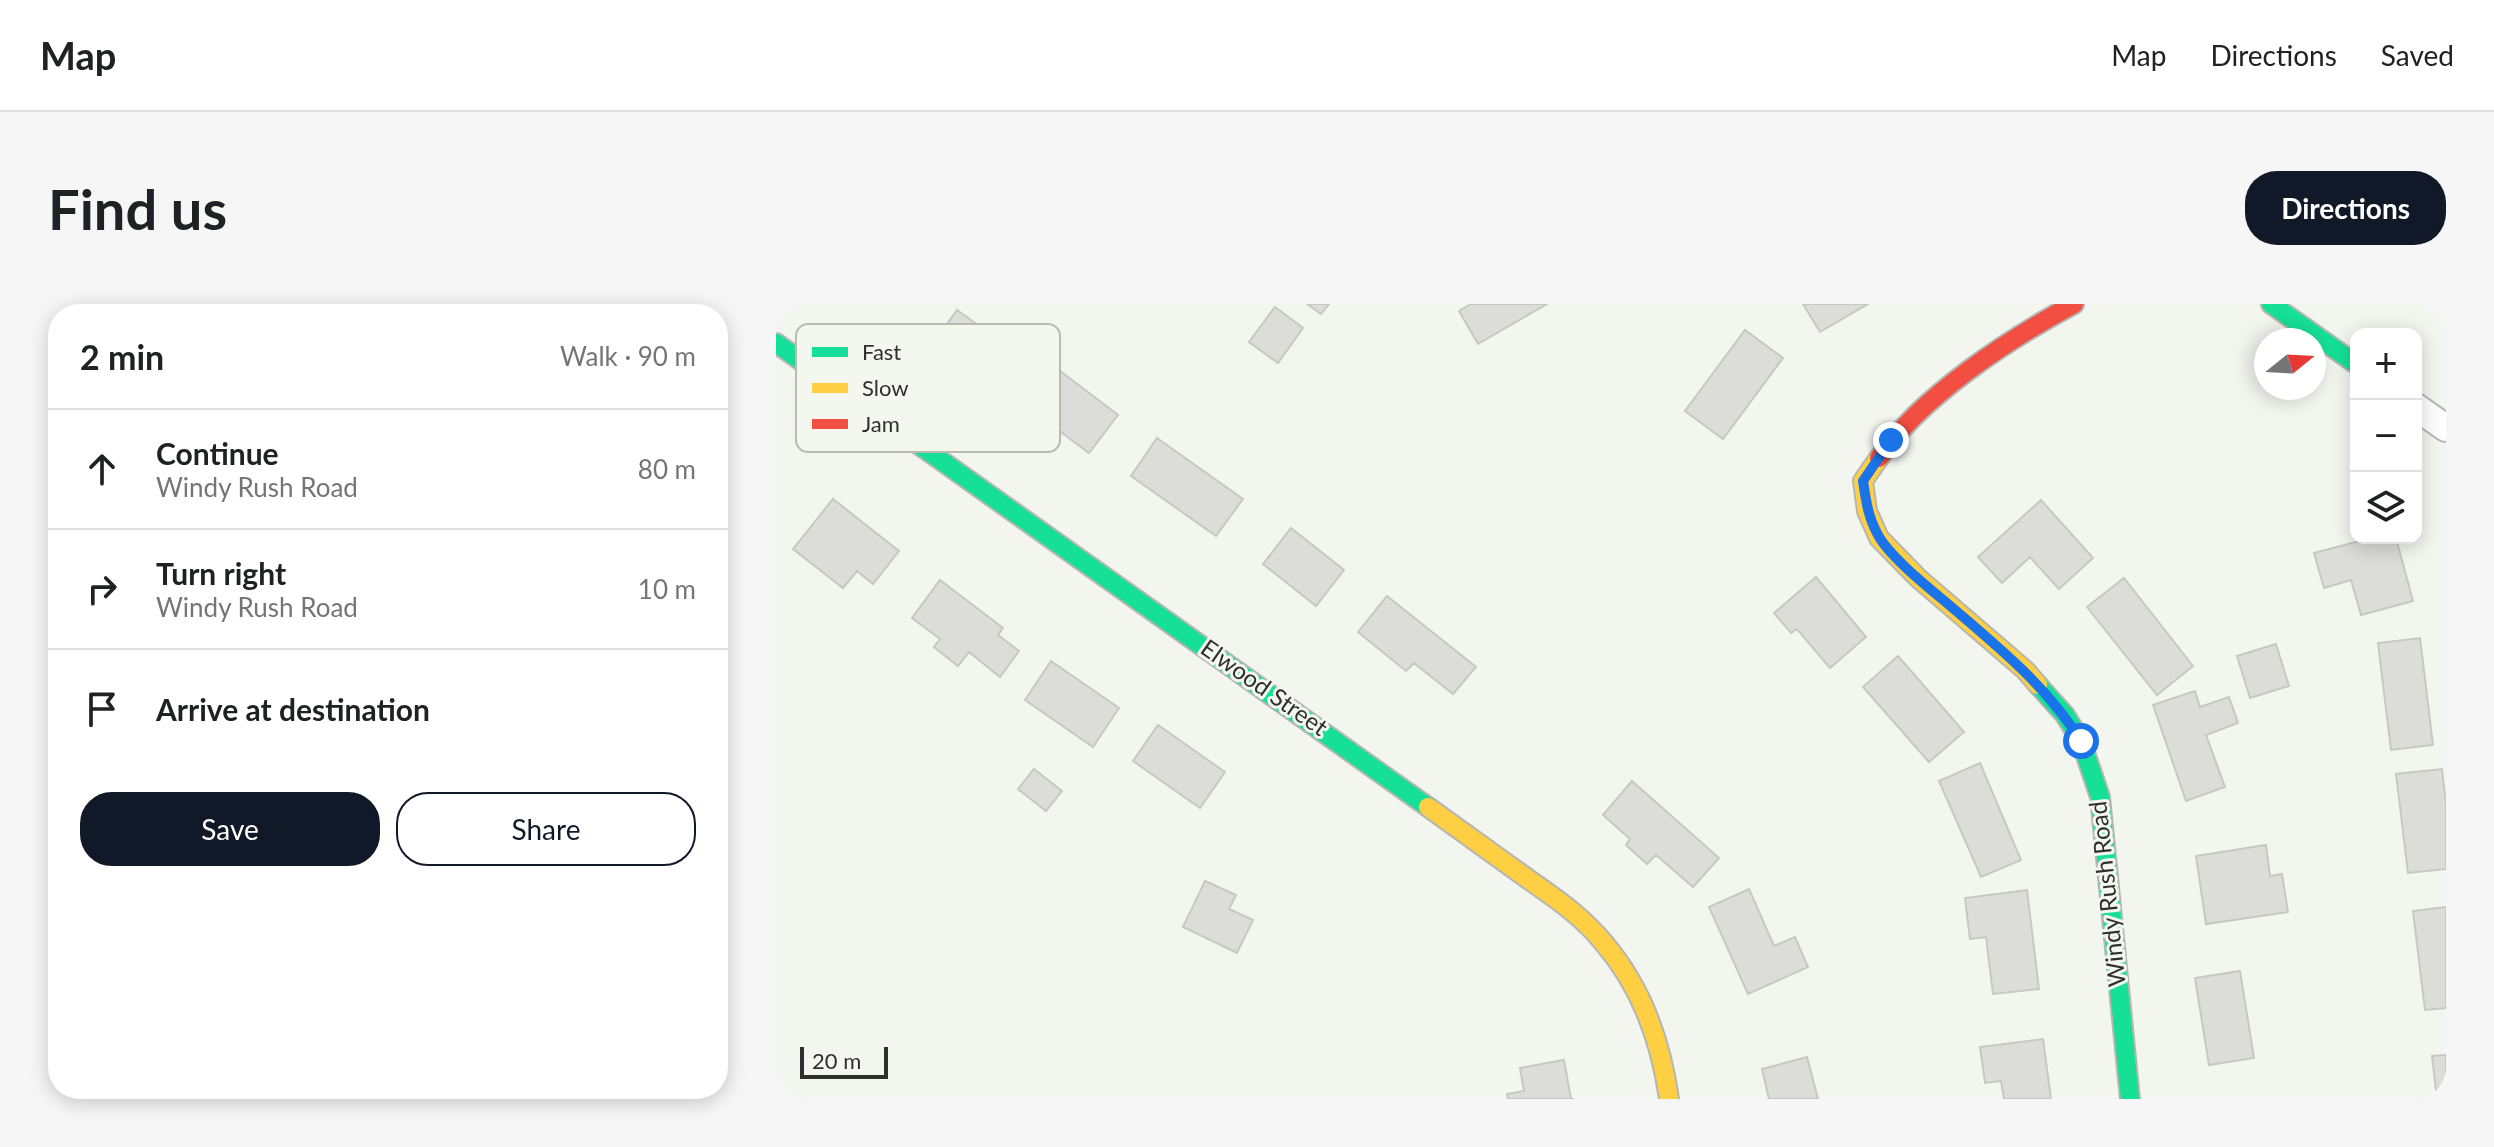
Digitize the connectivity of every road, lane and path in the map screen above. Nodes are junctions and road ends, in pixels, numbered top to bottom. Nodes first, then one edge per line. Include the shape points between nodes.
1 (2074, 304) edge
2 (2271, 304) edge
3 (776, 343) edge
4 (796, 357) edge
5 (2350, 360) edge
6 (2422, 411) edge
7 (2446, 428) edge
8 (930, 452) edge
9 (1669, 1099) edge
10 (2130, 1099) edge

1 - 10 street, Windy Rush Road via 2035,325 1926,403 1863,481 1867,511 1879,538 2025,670 2081,741 2100,797
2 - 5 street
3 - 4 street, Elwood Street
6 - 7 street
8 - 9 street, Elwood Street via 1575,913 1609,948 1648,1016

